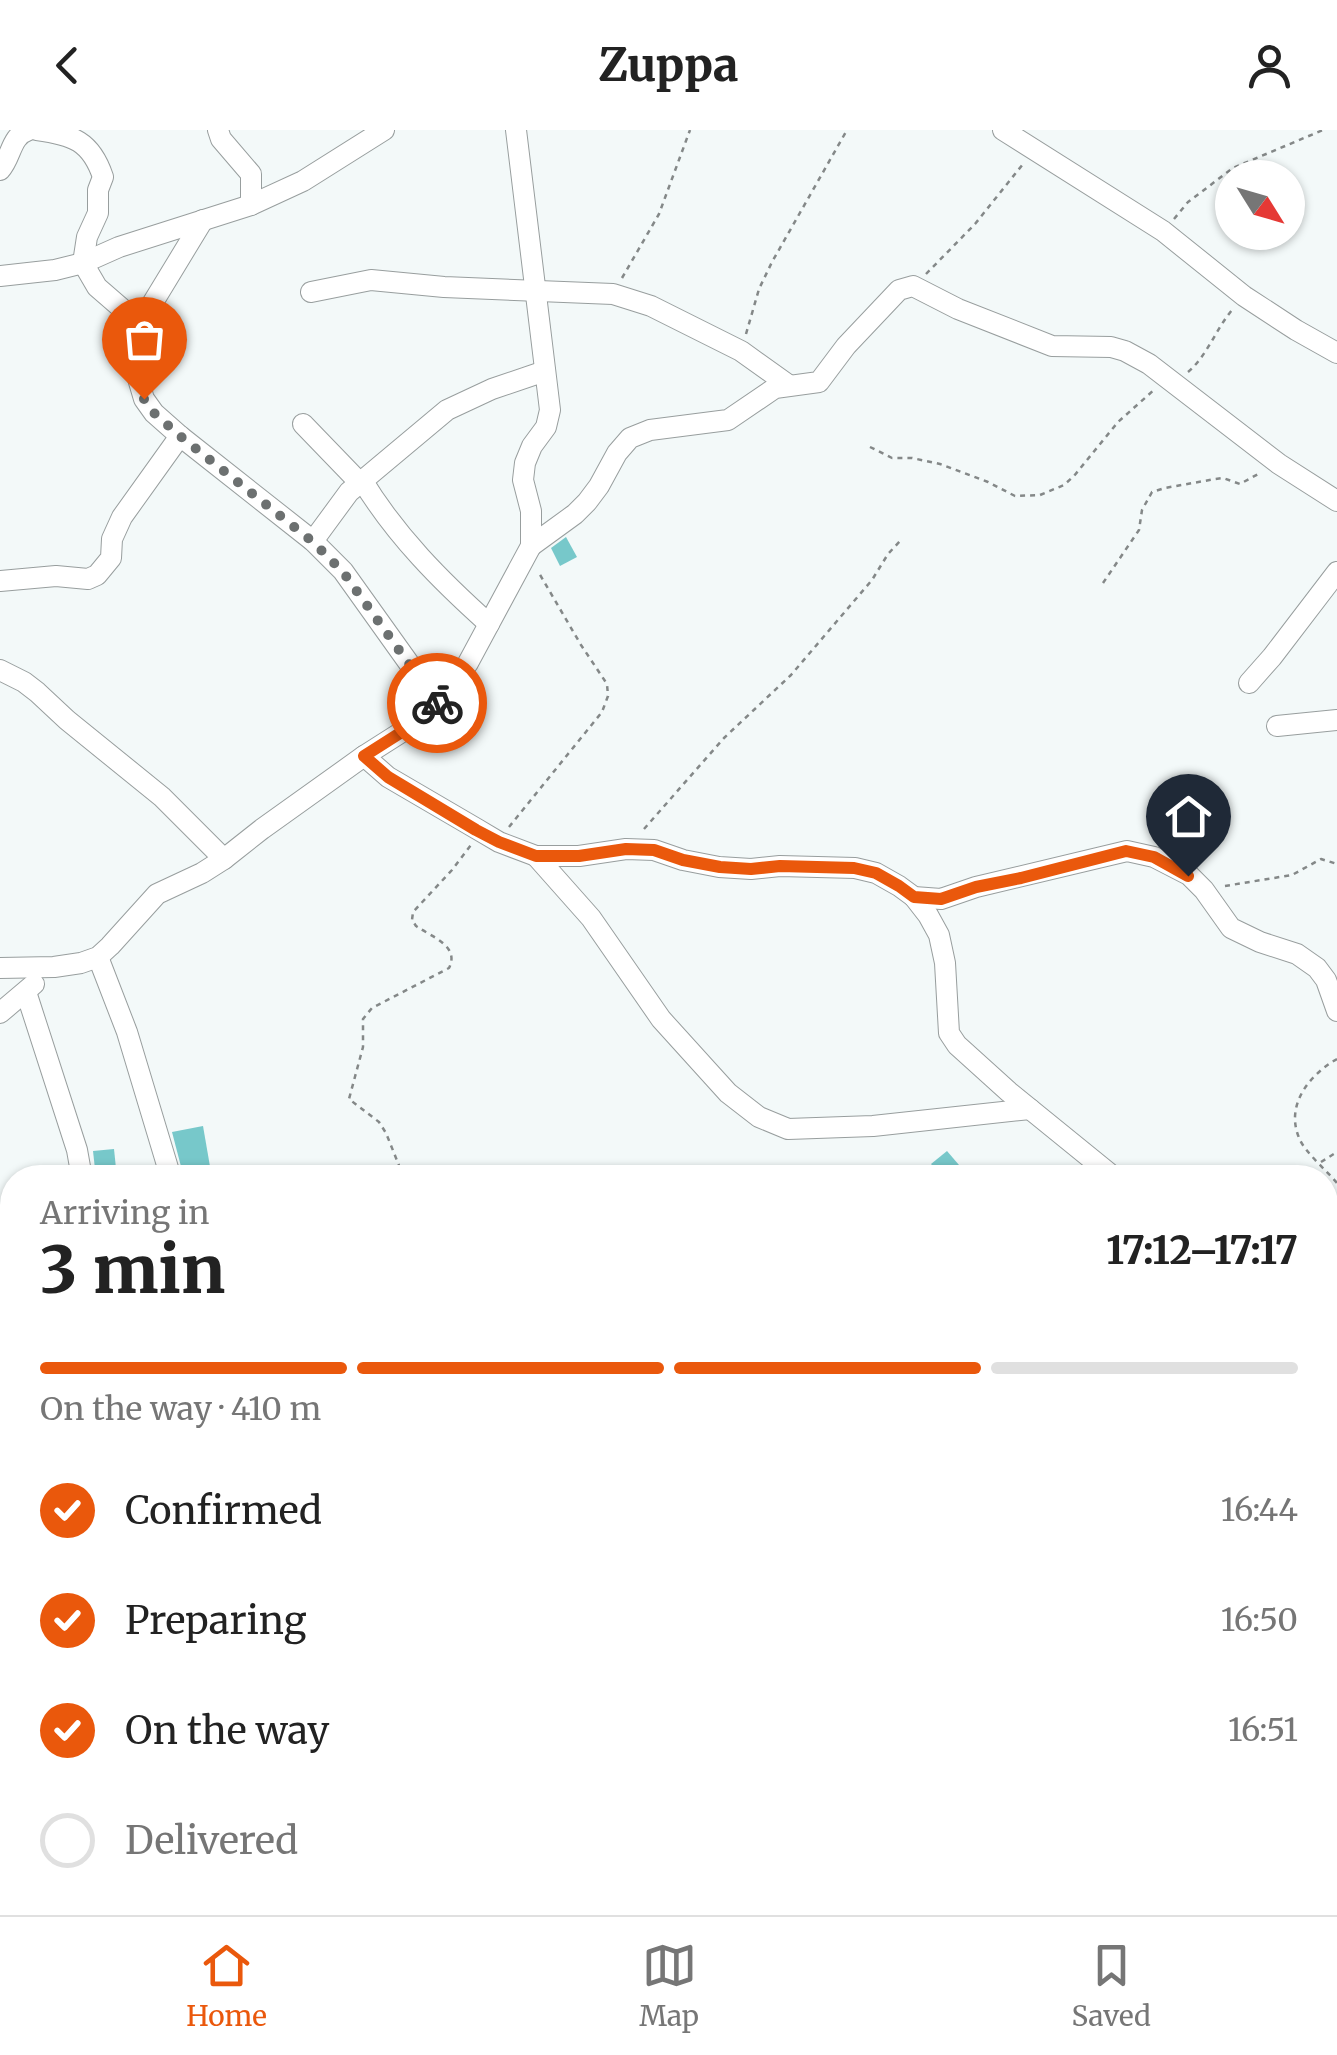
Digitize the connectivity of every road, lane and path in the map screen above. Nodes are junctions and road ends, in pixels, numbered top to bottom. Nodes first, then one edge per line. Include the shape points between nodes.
1 (29, 130) edge
2 (37, 130) edge
3 (218, 130) edge
4 (384, 130) edge
5 (516, 130) edge
6 (690, 130) edge
7 (847, 130) edge
8 (1002, 130) edge
9 (1323, 130) edge
10 (1034, 151) junction
11 (0, 170) edge
12 (252, 205) junction
13 (203, 220) junction
14 (1162, 231) junction
15 (82, 263) junction
16 (0, 276) edge
17 (914, 286) junction
18 (535, 290) junction
19 (310, 292) dead end
20 (612, 294) junction
21 (1244, 296) junction
22 (142, 326) junction
23 (741, 351) junction
24 (1337, 353) edge
25 (545, 371) junction
26 (1169, 379) junction
27 (787, 384) junction
28 (302, 424) dead end
29 (180, 436) junction
30 (870, 447) dead end
31 (1279, 464) junction
32 (361, 481) junction
33 (1337, 500) edge
34 (900, 541) dead end
35 (313, 542) junction
36 (527, 553) junction
37 (1337, 572) edge
38 (0, 582) edge
39 (1103, 583) dead end
40 (489, 624) junction
41 (0, 670) edge
42 (1249, 683) dead end
43 (438, 704) junction
44 (1337, 720) edge
45 (1277, 726) dead end
46 (364, 756) junction
47 (476, 830) junction
48 (499, 842) junction
49 (626, 849) junction
50 (536, 856) junction
51 (224, 860) junction
52 (1337, 864) edge
53 (1204, 890) junction
54 (914, 897) junction
55 (98, 957) junction
56 (54, 967) junction
57 (0, 968) edge
58 (26, 992) junction
59 (1337, 1010) edge
60 (0, 1013) edge
61 (1337, 1059) edge
62 (1030, 1109) junction
63 (1337, 1152) edge
64 (1320, 1163) joint
65 (80, 1165) edge
66 (166, 1165) edge
67 (398, 1165) edge
68 (1099, 1165) edge

1 - 11 street via 16,138
2 - 15 street via 82,142 101,169 98,212
3 - 12 street via 251,174
4 - 12 street
5 - 18 street
6 - 20 path via 658,214
7 - 23 path via 759,289
8 - 10 street
9 - 14 path via 1234,168
10 - 14 street
10 - 17 path
12 - 13 street
13 - 15 street
13 - 22 street
14 - 21 street
15 - 16 street
15 - 22 street via 97,287
17 - 26 street via 1052,346 1125,352
17 - 27 street via 885,304 823,378
18 - 19 street via 371,280
18 - 20 street
18 - 25 street
20 - 23 street
21 - 24 street
21 - 26 path via 1201,359
22 - 29 street via 135,360 144,399
23 - 27 street
25 - 32 street via 447,410
25 - 36 street via 549,418 528,454 523,480 530,511
26 - 30 path via 1118,422 1064,485 1040,495 1015,496 954,469 892,458
26 - 31 street
27 - 36 street via 728,420 630,438 586,502
28 - 32 street
29 - 35 street
29 - 38 street via 122,517 111,558 97,575
31 - 33 street
31 - 39 path via 1240,484 1224,478 1152,492 1139,530
32 - 35 street
32 - 40 street via 440,580
34 - 49 path via 791,675 714,748
35 - 43 street via 343,572
36 - 40 street
36 - 48 path via 607,684 608,696
37 - 42 street
40 - 43 street
41 - 51 street via 37,692 162,796
43 - 46 street
44 - 45 street
46 - 47 street
46 - 51 street
47 - 48 street
47 - 67 path via 468,850 413,912 416,926 450,949 452,964 362,1019 363,1047 349,1099 378,1122
48 - 50 street
49 - 50 street
49 - 54 street via 720,867 854,868 876,873
50 - 62 street via 602,933 660,1019 758,1117 788,1129
51 - 55 street via 157,894
52 - 53 path via 1321,859 1292,876
53 - 54 street via 1154,857 1126,851 941,899
53 - 59 street via 1231,928 1316,968
54 - 62 street via 939,935 949,1033
55 - 56 street
55 - 66 street
56 - 57 street
56 - 58 street
58 - 60 street
58 - 65 street
61 - 64 path via 1320,1068 1297,1102 1301,1143
62 - 68 street
63 - 64 path

